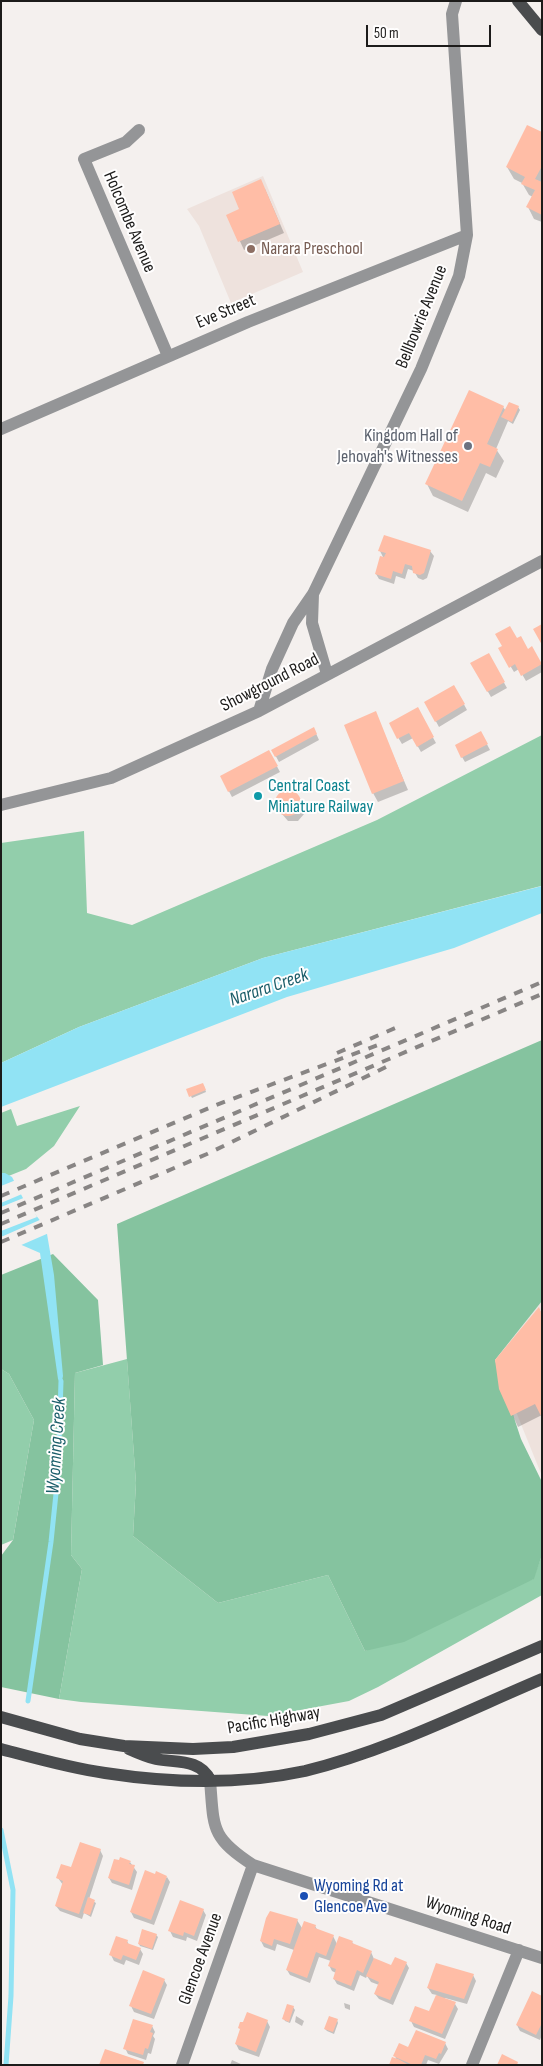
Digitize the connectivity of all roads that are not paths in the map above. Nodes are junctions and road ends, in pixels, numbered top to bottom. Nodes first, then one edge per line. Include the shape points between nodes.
1 (456, 1) edge
2 (518, 1) edge
3 (542, 30) edge
4 (139, 130) dead end
5 (467, 235) junction
6 (168, 356) junction
7 (1, 429) edge
8 (542, 561) edge
9 (313, 594) junction
10 (327, 674) junction
11 (259, 711) junction
12 (1, 805) edge
13 (542, 1646) edge
14 (542, 1679) edge
15 (1, 1717) edge
16 (124, 1746) junction
17 (1, 1749) edge
18 (210, 1780) junction
19 (253, 1865) junction
20 (519, 1950) junction
21 (542, 1958) edge
22 (182, 2065) edge
23 (472, 2065) edge

1 - 5 street, Bellbowrie Avenue via 452,14
2 - 3 main road
4 - 6 street, Holcombe Avenue via 126,142 84,160
5 - 6 street, Eve Street
5 - 9 street, Bellbowrie Avenue via 459,276 421,369
6 - 7 street, Eve Street
8 - 10 street, Showground Road
9 - 10 street, Bellbowrie Avenue via 312,623
9 - 11 street, Bellbowrie Avenue via 293,623 272,669
10 - 11 street, Showground Road
11 - 12 street, Showground Road via 111,778
13 - 16 main road, Pacific Highway via 381,1715 309,1734 233,1747
14 - 18 main road via 390,1744 305,1770 269,1777
15 - 16 main road, Pacific Highway via 60,1734
16 - 18 main road via 146,1757 195,1765
17 - 18 main road via 103,1773 150,1779
18 - 19 street, Wyoming Road via 213,1819 220,1838
19 - 20 street, Wyoming Road
19 - 22 street, Glencoe Avenue
20 - 21 street, Wyoming Road
20 - 23 street

